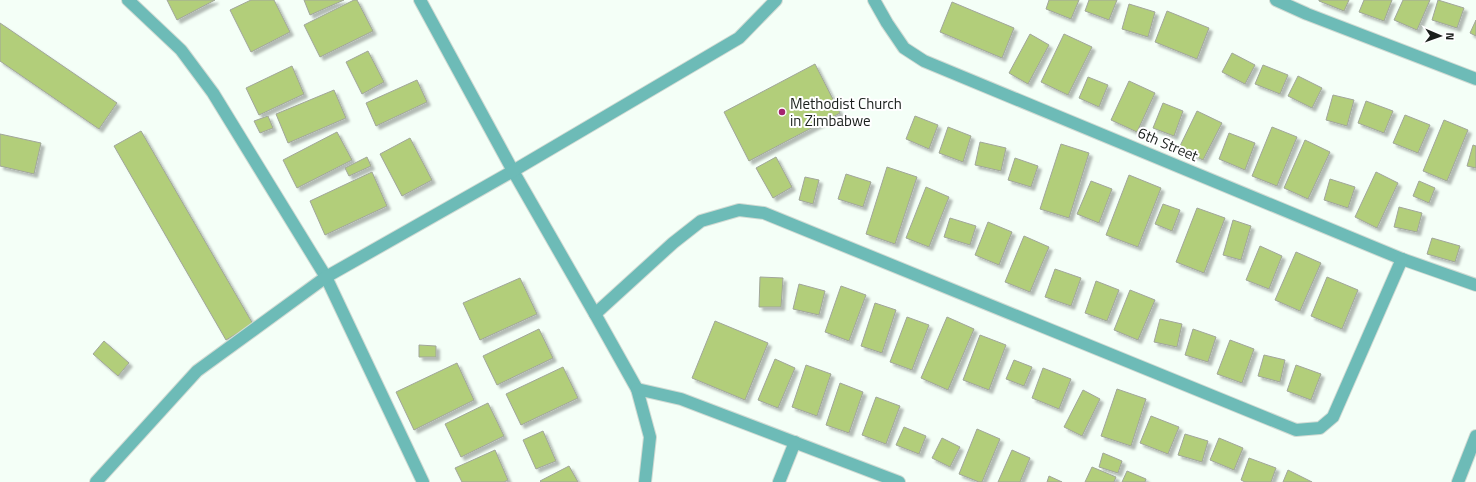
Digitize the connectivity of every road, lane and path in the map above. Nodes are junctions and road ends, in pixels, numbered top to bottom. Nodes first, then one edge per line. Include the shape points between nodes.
1 (128, 0) edge
2 (420, 0) edge
3 (776, 0) edge
4 (874, 0) edge
5 (1276, 0) edge
6 (1476, 80) edge
7 (513, 172) junction
8 (1402, 259) junction
9 (326, 277) junction
10 (1476, 285) edge
11 (595, 314) junction
12 (637, 389) junction
13 (1476, 436) edge
14 (795, 442) junction
15 (96, 482) edge
16 (423, 482) edge
17 (645, 482) edge
18 (779, 482) edge
19 (899, 482) edge
20 (1458, 482) edge

1 - 9 street via 180,50 213,93
2 - 7 street
3 - 7 street via 739,38
4 - 8 street, 6th Street via 904,48 924,61
5 - 6 street
7 - 9 street
7 - 11 street
8 - 10 street, 6th Street
8 - 11 street via 1333,417 1320,428 1296,430 764,213 739,210 701,221
9 - 15 street via 197,370
9 - 16 street
11 - 12 street
12 - 14 street via 681,399
12 - 17 street via 650,437
13 - 20 street
14 - 18 street
14 - 19 street

